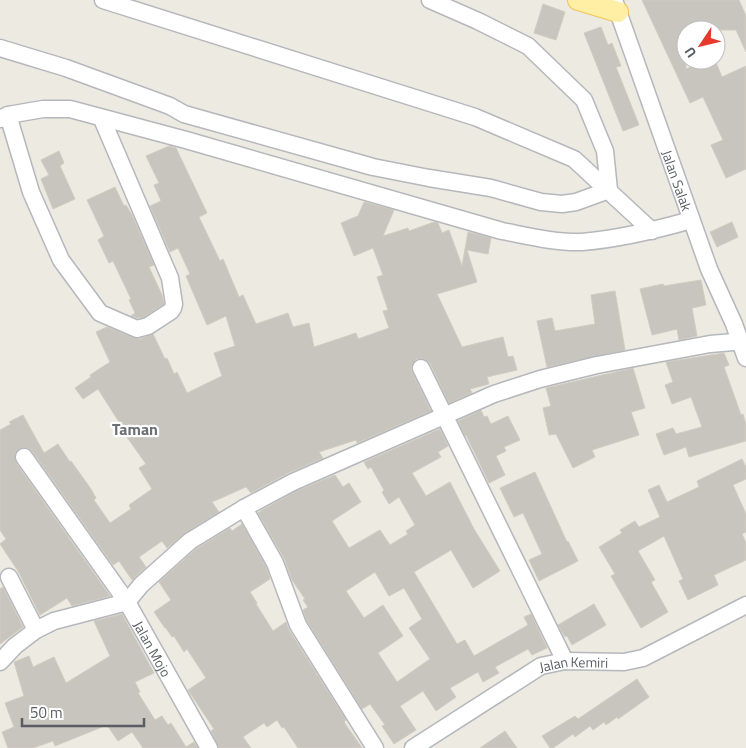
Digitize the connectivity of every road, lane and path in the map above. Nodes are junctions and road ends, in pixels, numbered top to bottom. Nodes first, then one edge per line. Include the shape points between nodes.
1 (103, 0) edge
2 (430, 0) edge
3 (578, 0) edge
4 (616, 6) edge
5 (0, 48) edge
6 (4, 117) edge
7 (102, 119) junction
8 (609, 190) junction
9 (691, 220) junction
10 (652, 231) junction
11 (743, 342) edge
12 (746, 358) edge
13 (421, 368) dead end
14 (445, 417) junction
15 (24, 457) dead end
16 (244, 508) junction
17 (9, 577) dead end
18 (127, 602) junction
19 (746, 605) edge
20 (36, 630) junction
21 (566, 661) junction
22 (0, 662) edge
23 (209, 748) edge
24 (375, 748) edge
25 (413, 748) edge

1 - 8 street via 475,117 574,160
2 - 8 street via 528,46 584,100 606,151
3 - 4 main road
4 - 9 street, Jalan Salak
5 - 8 street via 66,68 184,114 373,167 491,188 541,202 576,202
6 - 7 street via 43,109 70,110
6 - 7 street via 31,192 61,260 100,313 137,329 171,311 174,304 170,278
7 - 10 street via 502,231 581,242
8 - 10 street
9 - 10 street
9 - 11 street, Jalan Salak via 716,286
11 - 12 street, Jalan Salak
11 - 14 street via 710,344 550,376 494,394
13 - 14 street
14 - 16 street via 293,482
14 - 21 street
15 - 18 street, Jalan Mojo
16 - 18 street via 190,541
16 - 24 street via 275,563 298,624
17 - 20 street
18 - 20 street via 54,621
18 - 23 street, Jalan Mojo
19 - 21 street, Jalan Kemiri via 643,658 624,662
20 - 22 street
21 - 25 street, Jalan Kemiri via 540,666

